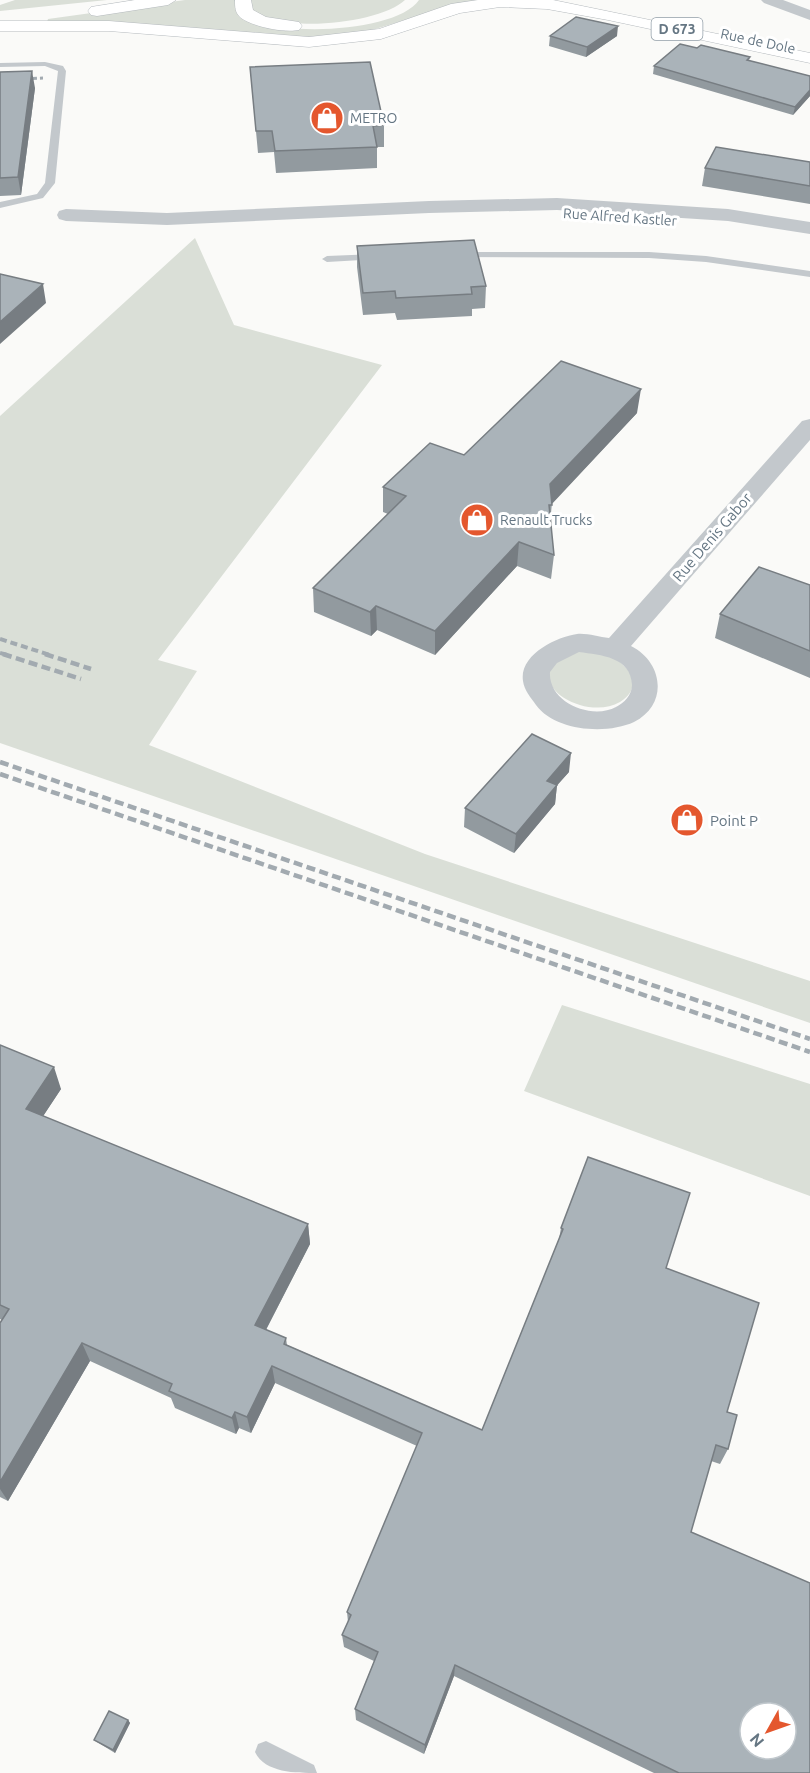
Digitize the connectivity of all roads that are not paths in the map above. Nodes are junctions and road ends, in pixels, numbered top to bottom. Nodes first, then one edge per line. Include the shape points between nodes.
1 (139, 0) edge
2 (168, 0) edge
3 (243, 0) edge
4 (544, 0) edge
5 (565, 0) edge
6 (769, 0) edge
7 (509, 1) edge
8 (629, 2) dead end
9 (401, 9) dead end
10 (810, 15) edge
11 (0, 16) edge
12 (615, 16) junction
13 (0, 22) edge
14 (670, 22) junction
15 (0, 26) edge
16 (810, 52) edge
17 (810, 58) edge
18 (0, 65) edge
19 (0, 205) edge
20 (429, 207) junction
21 (65, 224) dead end
22 (810, 228) edge
23 (810, 239) edge
24 (447, 254) edge
25 (390, 256) edge
26 (327, 259) dead end
27 (810, 274) edge
28 (810, 426) edge
29 (615, 648) dead end
30 (266, 1752) dead end
31 (306, 1773) edge

1 - 11 main road
2 - 13 main road
3 - 9 main road via 243,9 254,17 300,26 355,22
4 - 12 main road, Rue de Dole / D 673
5 - 14 main road, Rue de Dole / D 673
6 - 10 street
7 - 12 main road
7 - 15 main road via 465,6 381,33 328,42 109,26
8 - 14 main road
12 - 17 main road, Rue de Dole / D 673
14 - 16 main road, Rue de Dole / D 673
18 - 19 lane via 45,64 62,71 50,183 40,196
20 - 21 street, Rue Alfred Kastler
20 - 22 street, Rue Alfred Kastler via 591,205 728,215
20 - 23 street, Rue Alfred Kastler via 649,218
24 - 27 lane via 706,258
25 - 26 lane
28 - 29 street, Rue Denis Gabor
30 - 31 lane

